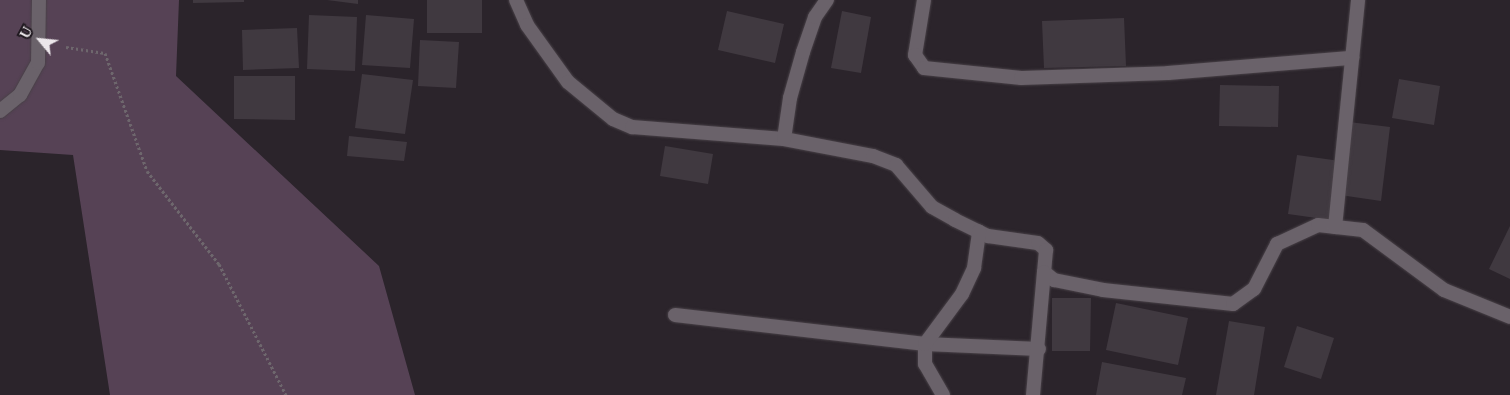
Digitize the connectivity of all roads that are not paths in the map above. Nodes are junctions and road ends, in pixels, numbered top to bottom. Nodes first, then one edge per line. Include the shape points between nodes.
1 (39, 0) edge
2 (516, 0) edge
3 (827, 0) edge
4 (924, 0) edge
5 (1358, 0) edge
6 (1352, 58) junction
7 (0, 111) edge
8 (784, 139) junction
9 (1335, 227) junction
10 (980, 231) junction
11 (1044, 272) junction
12 (675, 315) dead end
13 (1510, 317) edge
14 (925, 344) junction
15 (1039, 349) junction
16 (943, 395) edge
17 (1033, 395) edge

1 - 7 street via 38,63 20,95
2 - 8 street via 527,25 568,82 613,119 632,127
3 - 8 street via 815,17 803,52
4 - 6 street via 915,55 924,68 1021,78 1168,73
5 - 6 street
6 - 9 street
8 - 10 street via 873,156 896,165 932,206
9 - 11 street via 1305,228 1277,244 1254,288 1233,304 1103,290 1054,280
9 - 13 street via 1363,230 1444,290
10 - 11 street via 1038,243 1046,250
10 - 14 street via 974,268 962,294
11 - 15 street
12 - 14 street
14 - 15 street
14 - 16 street via 925,364
15 - 17 street

